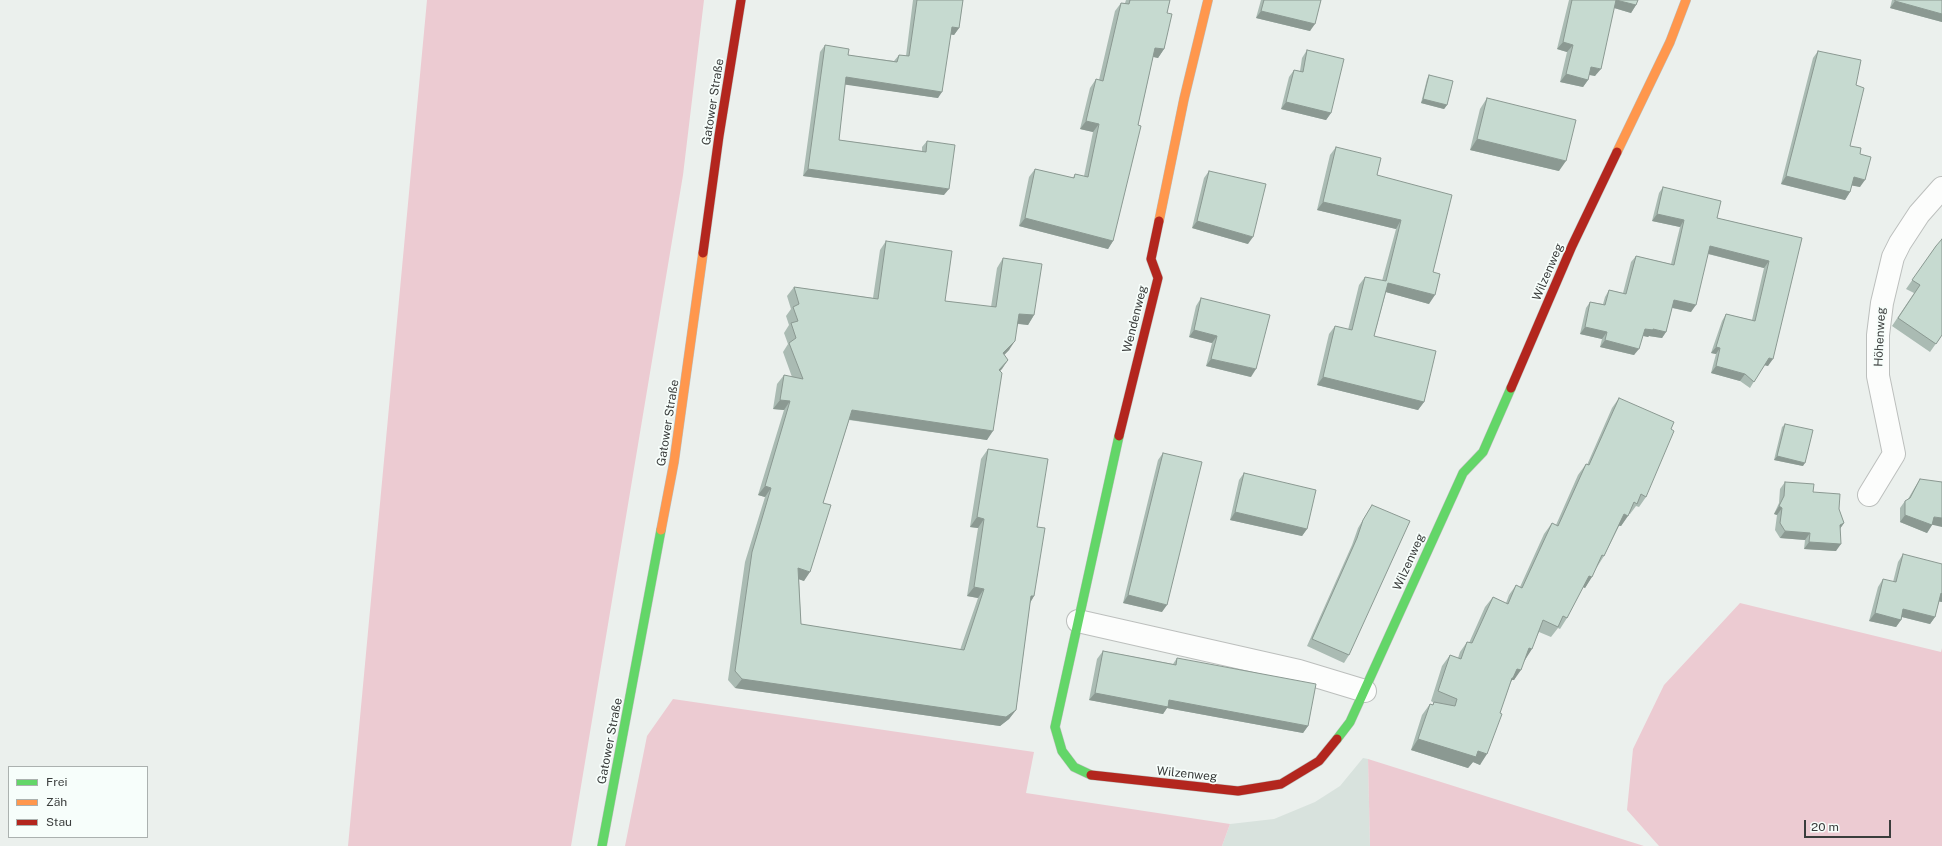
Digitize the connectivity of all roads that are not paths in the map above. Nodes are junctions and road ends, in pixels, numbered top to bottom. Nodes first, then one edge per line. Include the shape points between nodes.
1 (741, 0) edge
2 (1208, 0) edge
3 (1686, 0) edge
4 (1942, 188) edge
5 (1869, 495) dead end
6 (1078, 621) junction
7 (1365, 691) junction
8 (602, 846) edge

1 - 8 street, Gatower Straße via 719,136 676,454
2 - 6 street, Wendenweg via 1184,99 1151,259 1158,278 1128,396
3 - 7 street, Wilzenweg via 1670,42 1572,246 1483,452 1463,473
4 - 5 street, Höhenweg via 1919,214 1900,243 1893,257 1882,303 1878,335 1878,376 1894,454
6 - 7 street via 1298,671
6 - 7 street, Wilzenweg via 1055,727 1062,751 1074,768 1092,775 1238,791 1281,784 1319,761 1350,722

